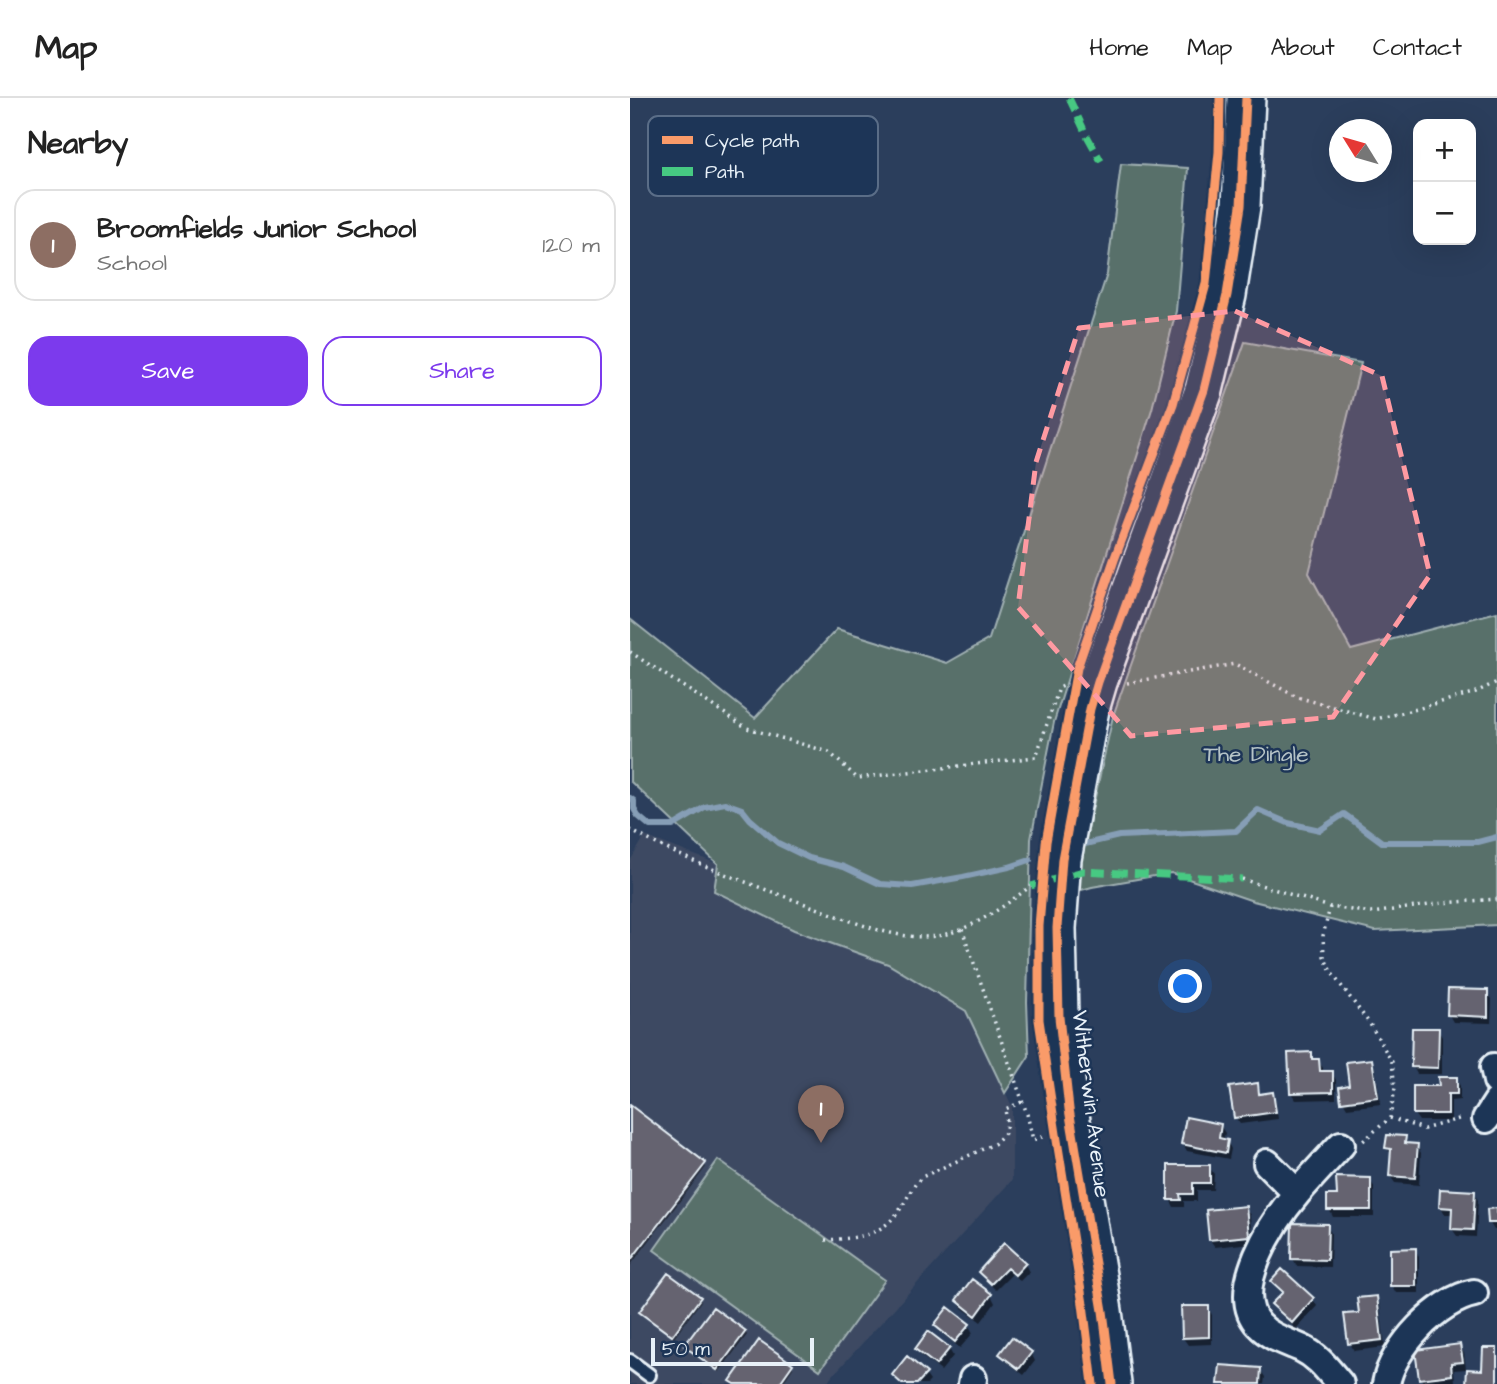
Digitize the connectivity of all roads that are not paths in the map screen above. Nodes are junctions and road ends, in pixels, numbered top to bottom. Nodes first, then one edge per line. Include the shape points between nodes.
1 (1246, 98) edge
2 (1342, 1141) road end
3 (1267, 1163) dead end
4 (1297, 1193) junction
5 (1480, 1292) dead end
6 (630, 1362) edge
7 (649, 1375) dead end
8 (1112, 1384) edge
9 (1340, 1384) edge
10 (1386, 1384) edge

1 - 8 street, Witherwin Avenue via 1241,206 1227,295 1204,390 1082,685 1090,709 1062,859 1057,928 1059,1017
2 - 4 street
3 - 4 street
4 - 9 street via 1261,1248 1248,1288 1248,1306 1272,1336 1323,1363
5 - 10 street via 1462,1295 1437,1310 1412,1333
6 - 7 lane

